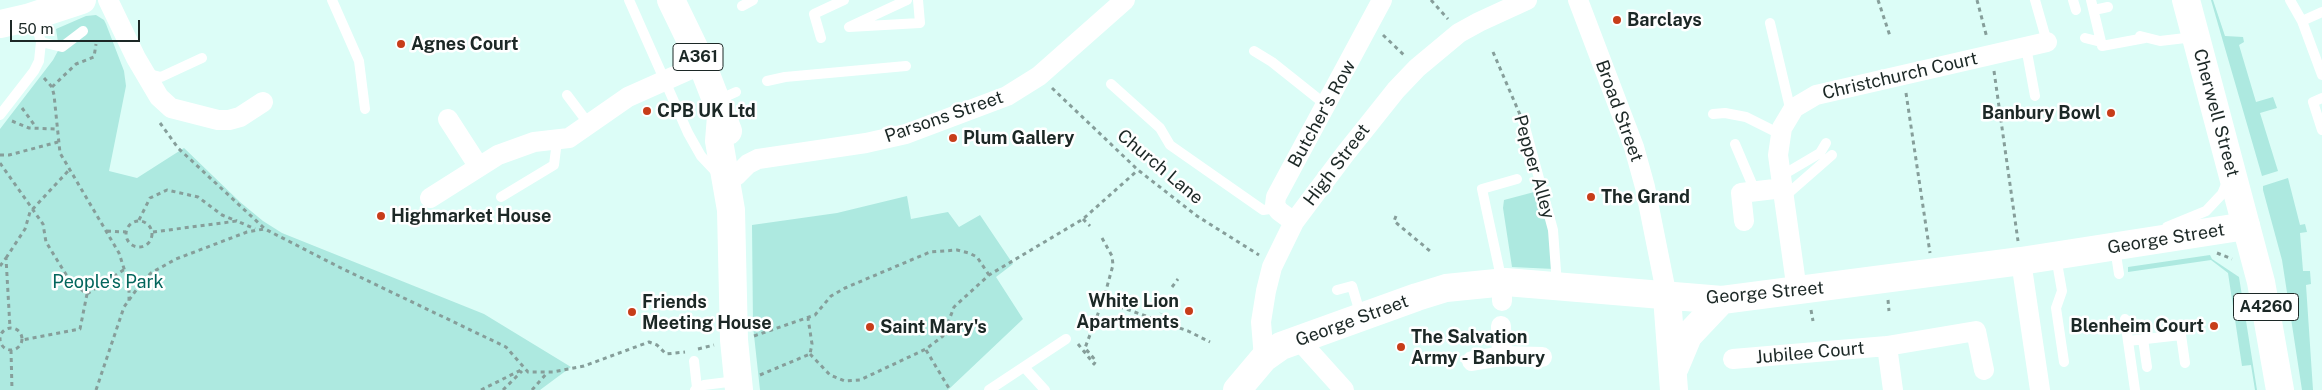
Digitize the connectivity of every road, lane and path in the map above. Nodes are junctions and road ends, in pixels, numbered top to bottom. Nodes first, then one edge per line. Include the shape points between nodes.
1 (82, 0) edge
2 (108, 0) edge
3 (332, 0) edge
4 (629, 0) edge
5 (671, 0) edge
6 (754, 0) edge
7 (844, 0) edge
8 (907, 0) edge
9 (918, 0) edge
10 (1125, 0) edge
11 (1382, 0) edge
12 (1431, 0) edge
13 (1527, 0) edge
14 (1578, 0) edge
15 (1878, 0) edge
16 (1977, 0) edge
17 (2035, 0) edge
18 (2186, 0) edge
19 (2290, 0) edge
20 (2092, 5) edge
21 (742, 6) dead end
22 (2108, 6) dead end
23 (2322, 12) edge
24 (34, 16) junction
25 (2302, 21) junction
26 (1770, 23) dead end
27 (0, 24) edge
28 (1372, 24) junction
29 (83, 31) dead end
30 (1459, 33) junction
31 (1890, 36) dead end
32 (2195, 37) junction
33 (821, 38) dead end
34 (2085, 38) dead end
35 (41, 42) junction
36 (2047, 42) joint
37 (2101, 42) junction
38 (96, 44) dead end
39 (2026, 47) junction
40 (1254, 51) dead end
41 (1493, 52) dead end
42 (1992, 54) junction
43 (202, 58) dead end
44 (702, 64) junction
45 (906, 66) dead end
46 (36, 67) junction
47 (1417, 68) junction
48 (145, 73) junction
49 (1902, 75) junction
50 (2322, 75) edge
51 (1039, 76) junction
52 (664, 81) junction
53 (767, 81) dead end
54 (1112, 84) dead end
55 (52, 87) junction
56 (567, 94) dead end
57 (2035, 96) dead end
58 (2322, 98) edge
59 (12, 99) junction
60 (263, 102) dead end
61 (1326, 105) junction
62 (365, 109) dead end
63 (1791, 112) junction
64 (1, 114) edge
65 (1713, 114) dead end
66 (156, 116) dead end
67 (448, 119) dead end
68 (588, 123) junction
69 (35, 126) junction
70 (1525, 127) joint
71 (57, 129) junction
72 (2322, 130) edge
73 (1780, 134) junction
74 (557, 141) junction
75 (58, 142) junction
76 (1826, 143) dead end
77 (1735, 144) dead end
78 (0, 155) edge
79 (1832, 155) dead end
80 (0, 163) edge
81 (479, 167) junction
82 (69, 170) junction
83 (1138, 170) junction
84 (2232, 173) junction
85 (730, 178) junction
86 (1517, 179) dead end
87 (1783, 187) junction
88 (1755, 191) junction
89 (501, 197) dead end
90 (430, 198) dead end
91 (1277, 208) junction
92 (32, 210) junction
93 (1396, 216) dead end
94 (1083, 219) junction
95 (139, 220) junction
96 (237, 221) junction
97 (1294, 222) junction
98 (1744, 222) dead end
99 (1090, 226) dead end
100 (2246, 226) junction
101 (256, 229) junction
102 (265, 229) junction
103 (107, 231) junction
104 (126, 232) junction
105 (153, 232) junction
106 (1102, 238) dead end
107 (2119, 246) junction
108 (1430, 251) dead end
109 (2215, 253) dead end
110 (2056, 256) junction
111 (6, 258) junction
112 (2022, 261) junction
113 (2235, 263) dead end
114 (0, 266) edge
115 (1272, 267) junction
116 (125, 269) junction
117 (1932, 273) junction
118 (2119, 274) dead end
119 (990, 275) junction
120 (1178, 279) dead end
121 (1557, 286) junction
122 (1172, 287) dead end
123 (1337, 290) dead end
124 (1797, 291) junction
125 (1502, 292) junction
126 (87, 294) junction
127 (1667, 297) junction
128 (1722, 300) junction
129 (128, 301) junction
130 (1161, 313) dead end
131 (808, 317) junction
132 (1362, 317) junction
133 (2125, 319) dead end
134 (1159, 321) junction
135 (1501, 326) dead end
136 (10, 328) junction
137 (1066, 339) dead end
138 (2144, 339) junction
139 (22, 340) junction
140 (734, 340) junction
141 (1299, 340) junction
142 (2128, 341) junction
143 (0, 342) edge
144 (1210, 342) dead end
145 (657, 345) dead end
146 (1887, 346) junction
147 (926, 349) junction
148 (11, 350) junction
149 (810, 354) junction
150 (1502, 356) junction
151 (1542, 357) dead end
152 (1264, 358) junction
153 (1732, 359) dead end
154 (694, 361) dead end
155 (1472, 361) dead end
156 (2064, 362) dead end
157 (2185, 363) dead end
158 (1024, 367) junction
159 (2147, 367) dead end
160 (523, 369) junction
161 (1984, 370) dead end
162 (545, 372) junction
163 (1674, 381) edge
164 (738, 386) edge
165 (696, 389) edge
166 (12, 390) edge
167 (96, 390) edge
168 (481, 390) edge
169 (503, 390) edge
170 (532, 390) edge
171 (950, 390) edge
172 (989, 390) edge
173 (1045, 390) edge
174 (1237, 390) edge
175 (1344, 390) edge
176 (1893, 390) edge
177 (2040, 390) edge
178 (2135, 390) edge
179 (2280, 390) edge

1 - 24 street
2 - 48 street
3 - 62 lane via 359,61
4 - 52 lane
5 - 44 street, A361
6 - 21 lane
7 - 33 lane via 814,14
8 - 9 lane via 849,27 920,23
10 - 51 street, Parsons Street
11 - 28 street, Butcher's Row
12 - 30 path
13 - 30 street, High Street
14 - 127 street, Broad Street via 1634,147
15 - 31 path
16 - 42 path
17 - 36 lane
18 - 32 street, Cherwell Street / A4260
19 - 25 lane
20 - 22 lane
20 - 37 lane
23 - 25 lane
24 - 27 street
24 - 35 lane
25 - 50 lane
26 - 63 lane
28 - 47 path
28 - 61 street, Butcher's Row
29 - 35 lane via 62,47
30 - 47 street, High Street
32 - 37 lane via 2160,41 2140,36 2102,46
32 - 84 street, Cherwell Street / A4260
34 - 37 lane
35 - 46 lane
36 - 39 street, Christchurch Court
38 - 55 path via 94,57 76,64
39 - 42 street, Christchurch Court
39 - 57 lane
40 - 61 lane
41 - 70 path, Pepper Alley
42 - 49 street, Christchurch Court
42 - 112 path
43 - 48 lane via 161,77
44 - 52 street
44 - 85 street, A361 via 724,103 719,141
45 - 53 lane
46 - 55 path
46 - 59 lane
47 - 97 street, High Street
48 - 60 street via 159,97 180,112 229,120
49 - 63 street, Christchurch Court via 1816,95
49 - 117 path
51 - 83 path, Church Lane
51 - 85 street, Parsons Street via 998,100 906,134 758,159
52 - 68 street via 628,96
52 - 85 lane via 694,145 709,165
54 - 91 lane via 1160,128 1170,145 1263,210
55 - 71 path
56 - 68 lane
58 - 72 lane via 2313,102
59 - 64 lane
59 - 69 path via 24,109
61 - 91 street, Butcher's Row via 1276,197
63 - 73 street, Christchurch Court
64 - 69 path via 15,124 29,128
65 - 73 lane via 1746,117
66 - 102 path via 178,148
67 - 81 street
68 - 74 street via 569,138
69 - 71 path
70 - 121 lane, Pepper Alley via 1553,230
71 - 75 path
73 - 87 street, Christchurch Court via 1778,155
74 - 81 street via 534,142 498,155
74 - 89 lane via 554,165
75 - 78 path
75 - 82 path
76 - 87 lane via 1820,153
77 - 88 lane
79 - 87 lane
80 - 92 path
81 - 90 street
82 - 92 path
82 - 103 path
83 - 94 path
83 - 115 path, Church Lane via 1197,216 1261,256
84 - 100 street, Cherwell Street / A4260
84 - 107 lane via 2222,194 2206,211
85 - 140 street, A361
86 - 125 lane via 1482,189
87 - 88 street
87 - 124 street, Christchurch Court
88 - 98 street via 1741,193
91 - 97 street
92 - 111 path via 25,229
92 - 126 path via 43,224 46,242 70,281
93 - 108 path via 1394,221
94 - 99 path
94 - 119 path
95 - 96 path via 150,198 167,190 198,197 222,215
95 - 104 path via 130,224
95 - 105 path via 146,222
96 - 101 path
96 - 105 path
97 - 115 street, High Street
100 - 107 street, George Street
100 - 179 street, A4260 via 2271,333
101 - 102 path
101 - 129 path via 176,259 151,273
102 - 160 path via 506,347 516,355
103 - 104 path
103 - 116 path
104 - 105 path via 131,244 139,247 148,244
106 - 134 path via 1113,265 1105,294 1108,300
107 - 110 street, George Street
107 - 118 lane
109 - 113 path via 2231,257
110 - 112 street, George Street
110 - 156 lane via 2062,292 2056,308
111 - 114 path
111 - 136 path
112 - 117 street, George Street
112 - 177 street
115 - 152 street, High Street via 1261,322
116 - 126 path
116 - 129 path via 129,284
117 - 124 street, George Street
119 - 131 path via 977,257 969,253 957,250 930,252 845,288 831,296 815,315
119 - 147 path via 954,307 942,336
120 - 122 path
121 - 125 street, George Street
121 - 127 street, George Street
123 - 132 lane via 1352,286
124 - 128 street, George Street
125 - 132 street, George Street via 1446,288
126 - 139 path via 80,330
127 - 128 street, George Street
127 - 163 street, Broad Street
128 - 163 street, Broad Street via 1688,336
129 - 167 path via 114,332
130 - 134 path
131 - 140 path
131 - 149 path via 812,344
132 - 141 street, George Street
133 - 142 lane
134 - 144 path
135 - 150 street
136 - 139 path via 18,332
136 - 143 path via 2,334
137 - 158 lane
138 - 142 lane
138 - 157 lane via 2181,335
138 - 159 lane
139 - 148 path
140 - 164 street, A361
141 - 152 street, George Street via 1281,346
141 - 175 street
142 - 178 lane
143 - 148 path
145 - 162 path via 649,342 584,366
146 - 153 street, Jubilee Court
146 - 161 street, Jubilee Court via 1976,331
146 - 176 street, Jubilee Court
147 - 149 path via 860,380 845,381 830,375
147 - 171 path
148 - 166 path
149 - 164 path
150 - 151 street
150 - 155 street
152 - 174 street
154 - 165 lane
158 - 172 lane
158 - 173 lane
160 - 162 path via 534,374
160 - 168 path
160 - 169 path
162 - 170 path
164 - 165 lane via 704,384

